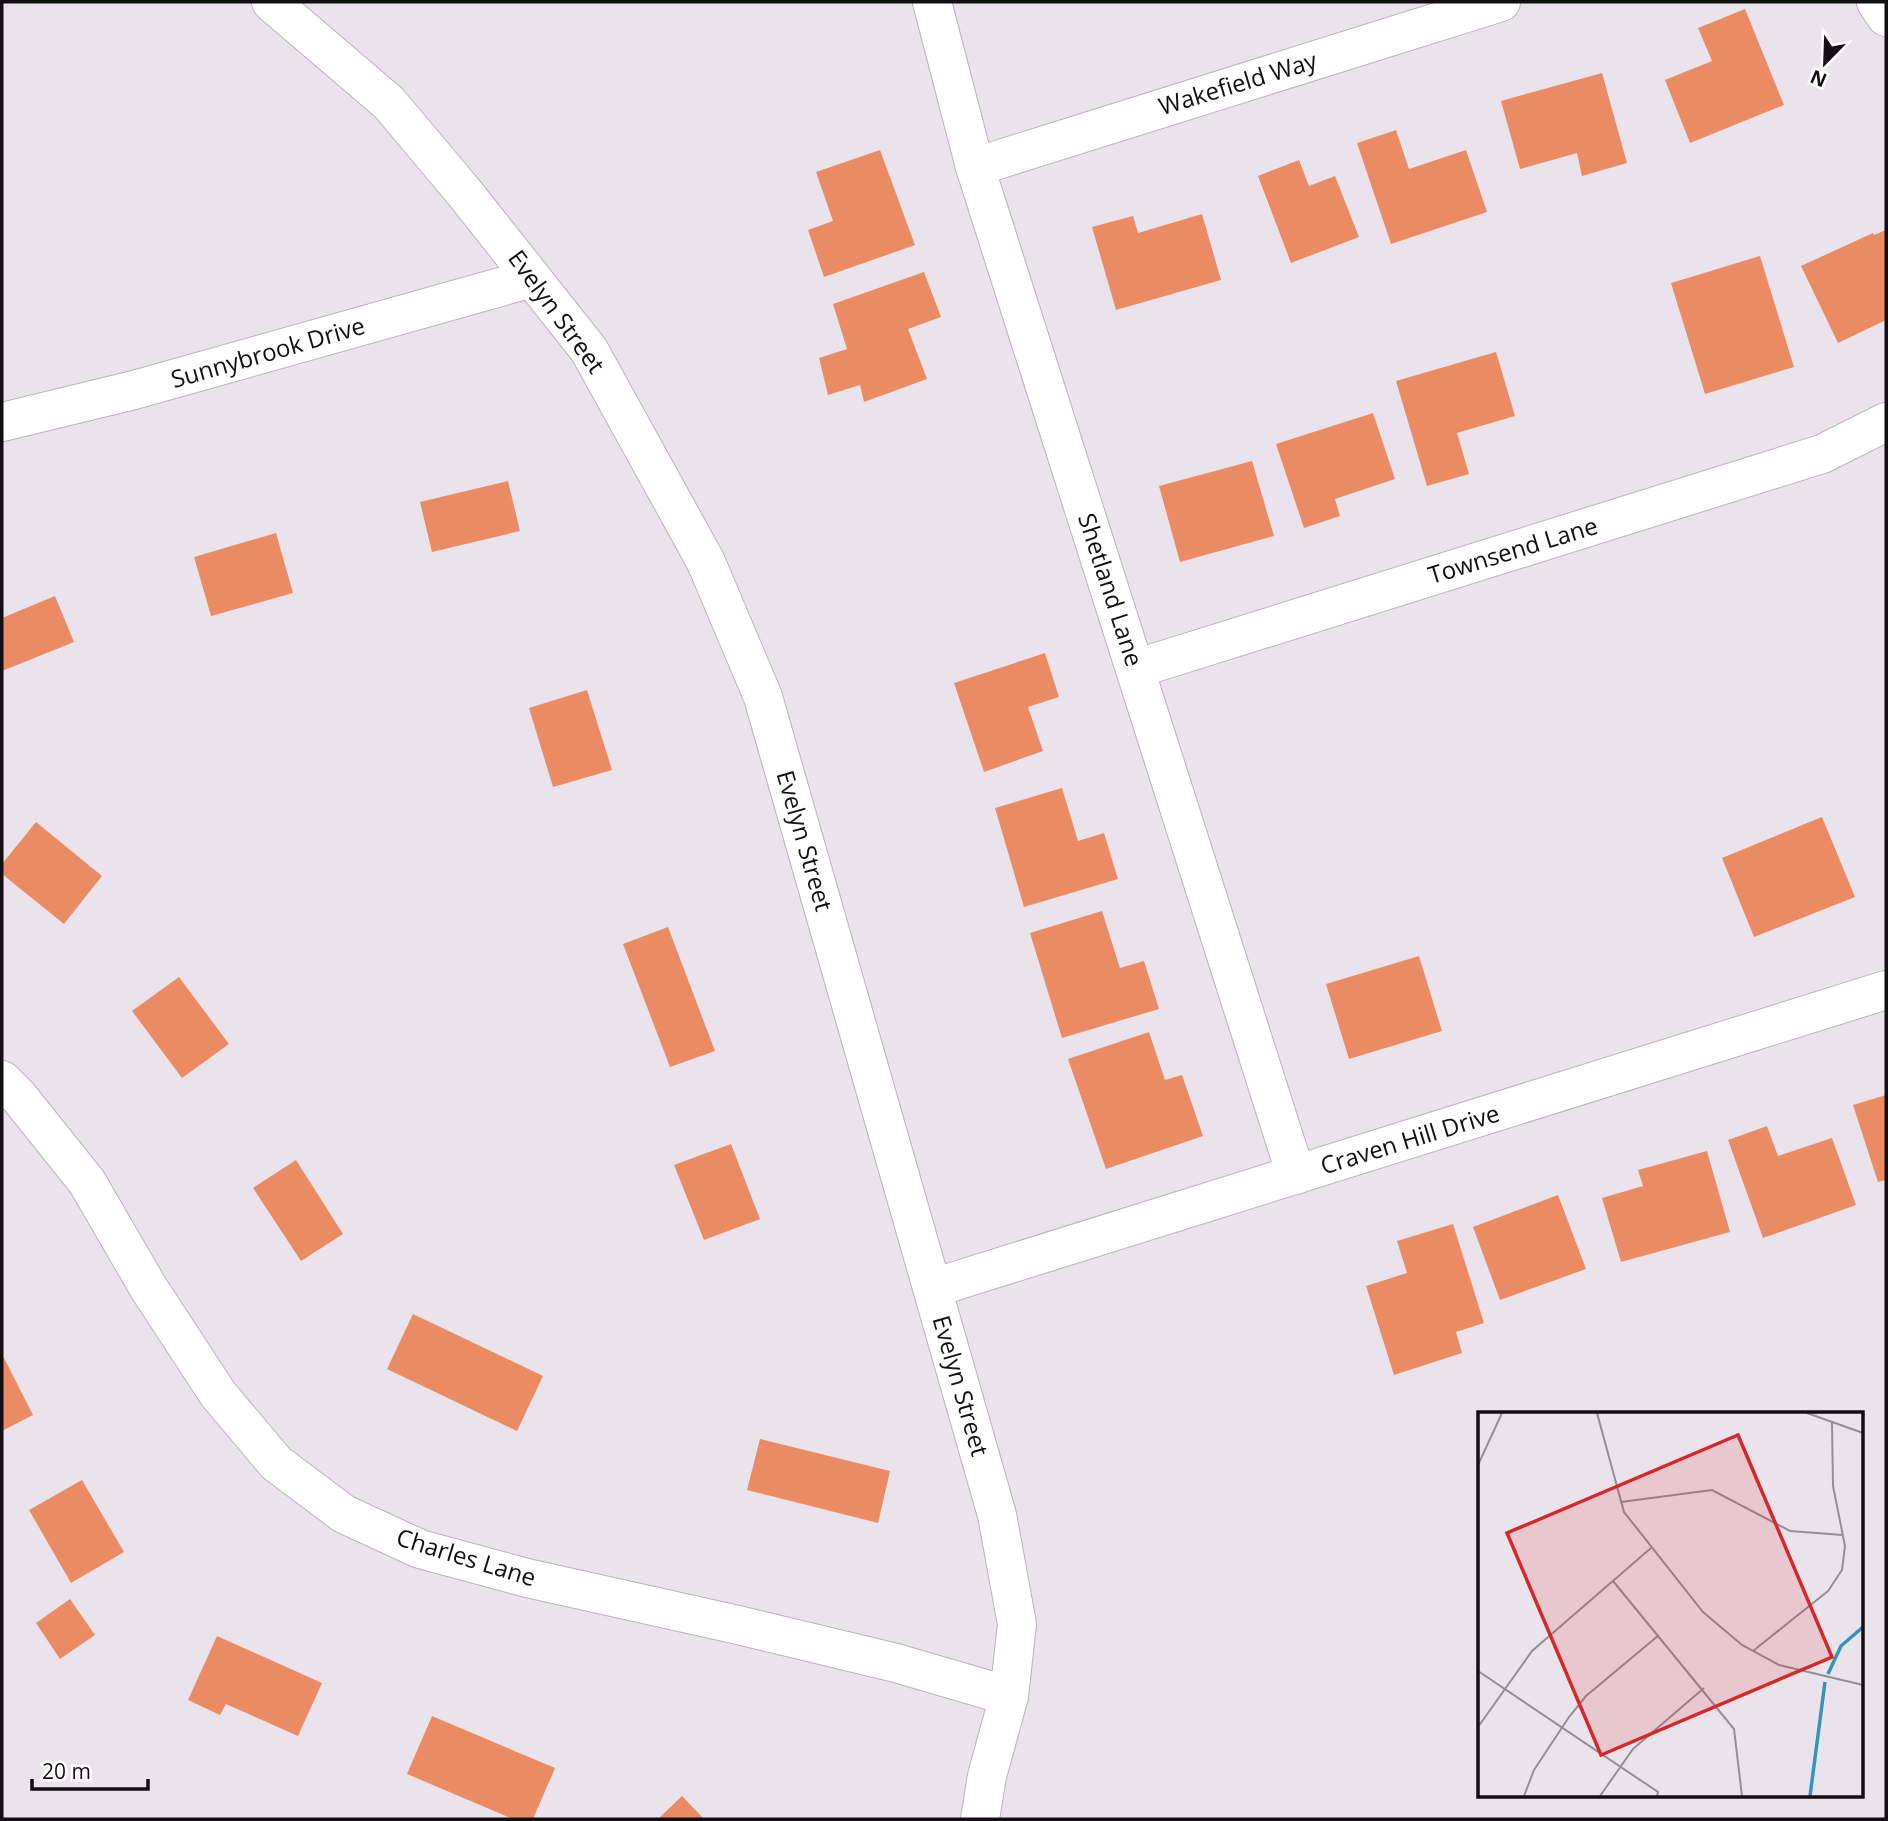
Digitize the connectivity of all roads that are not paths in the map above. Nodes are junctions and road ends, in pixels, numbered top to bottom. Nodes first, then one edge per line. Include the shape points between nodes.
1 (271, 2) edge
2 (932, 2) edge
3 (1501, 2) edge
4 (1876, 2) edge
5 (1886, 17) edge
6 (975, 167) junction
7 (533, 278) junction
8 (2, 422) edge
9 (1886, 422) edge
10 (1135, 669) junction
11 (1886, 990) edge
12 (2, 1080) edge
13 (1296, 1175) junction
14 (933, 1288) junction
15 (1009, 1696) junction
16 (980, 1819) edge

1 - 7 street, Evelyn Street via 389,103
2 - 6 street, Shetland Lane
3 - 6 street, Wakefield Way
4 - 5 street
6 - 10 street, Shetland Lane
7 - 8 street, Sunnybrook Drive via 134,390
7 - 14 street, Evelyn Street via 589,350 706,562 763,697
9 - 10 street, Townsend Lane via 1822,454
10 - 13 street, Shetland Lane
11 - 13 street, Craven Hill Drive
12 - 15 street, Charles Lane via 87,1182 218,1394 276,1463 344,1514 420,1549 870,1657
13 - 14 street, Craven Hill Drive
14 - 15 street, Evelyn Street via 997,1515 1017,1624
15 - 16 street, Evelyn Street

